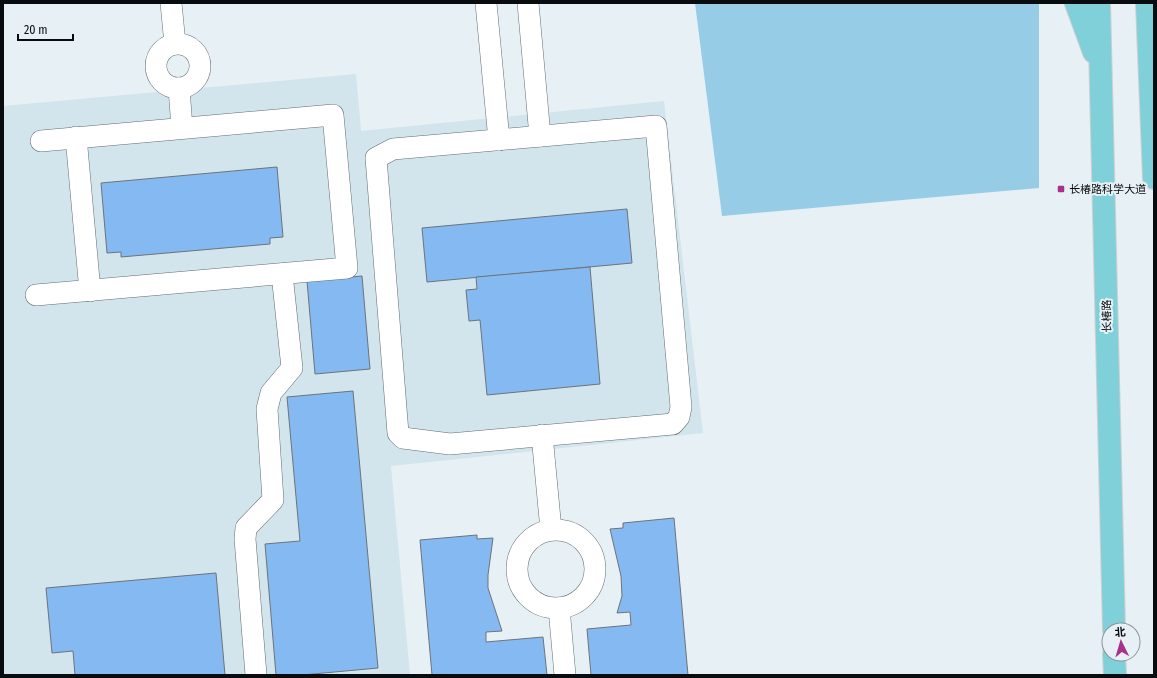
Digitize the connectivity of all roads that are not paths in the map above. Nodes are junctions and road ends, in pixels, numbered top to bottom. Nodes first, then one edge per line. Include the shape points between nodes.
1 (171, 3) edge
2 (486, 3) edge
3 (528, 3) edge
4 (1076, 3) edge
5 (1100, 3) edge
6 (1147, 3) edge
7 (175, 44) junction
8 (1154, 67) edge
9 (1101, 78) junction
10 (179, 88) junction
11 (1151, 92) junction
12 (182, 128) junction
13 (540, 136) junction
14 (76, 137) junction
15 (499, 140) junction
16 (41, 141) dead end
17 (1154, 178) edge
18 (282, 274) junction
19 (90, 291) junction
20 (36, 295) dead end
21 (542, 436) junction
22 (552, 530) junction
23 (559, 608) junction
24 (1114, 622) edge
25 (1114, 662) edge
26 (256, 675) edge
27 (565, 675) edge
28 (1115, 675) edge

1 - 7 lane
2 - 15 lane
3 - 13 lane
4 - 9 main road
5 - 9 main road, 长椿路
6 - 11 main road
7 - 10 lane via 160,53 156,68 161,81
7 - 10 lane via 188,46 195,51 201,66 194,82
8 - 11 main road
9 - 24 main road, 长椿路
10 - 12 lane
11 - 17 main road
12 - 14 lane
12 - 18 lane via 333,115 347,268
13 - 15 lane
13 - 21 lane via 656,126 681,408 679,418 673,424
14 - 16 lane
14 - 19 lane
15 - 21 lane via 393,149 376,158 398,433 403,438 411,440 450,444
18 - 19 lane
18 - 26 lane via 292,368 270,392 267,409 273,500 246,528 245,539
19 - 20 lane
21 - 22 lane
22 - 23 lane via 537,534 528,540 520,554 516,569 518,579 528,597 546,607
22 - 23 lane via 568,531 581,539 591,550 596,570 590,589 584,597 576,603
23 - 27 lane
25 - 28 main road

